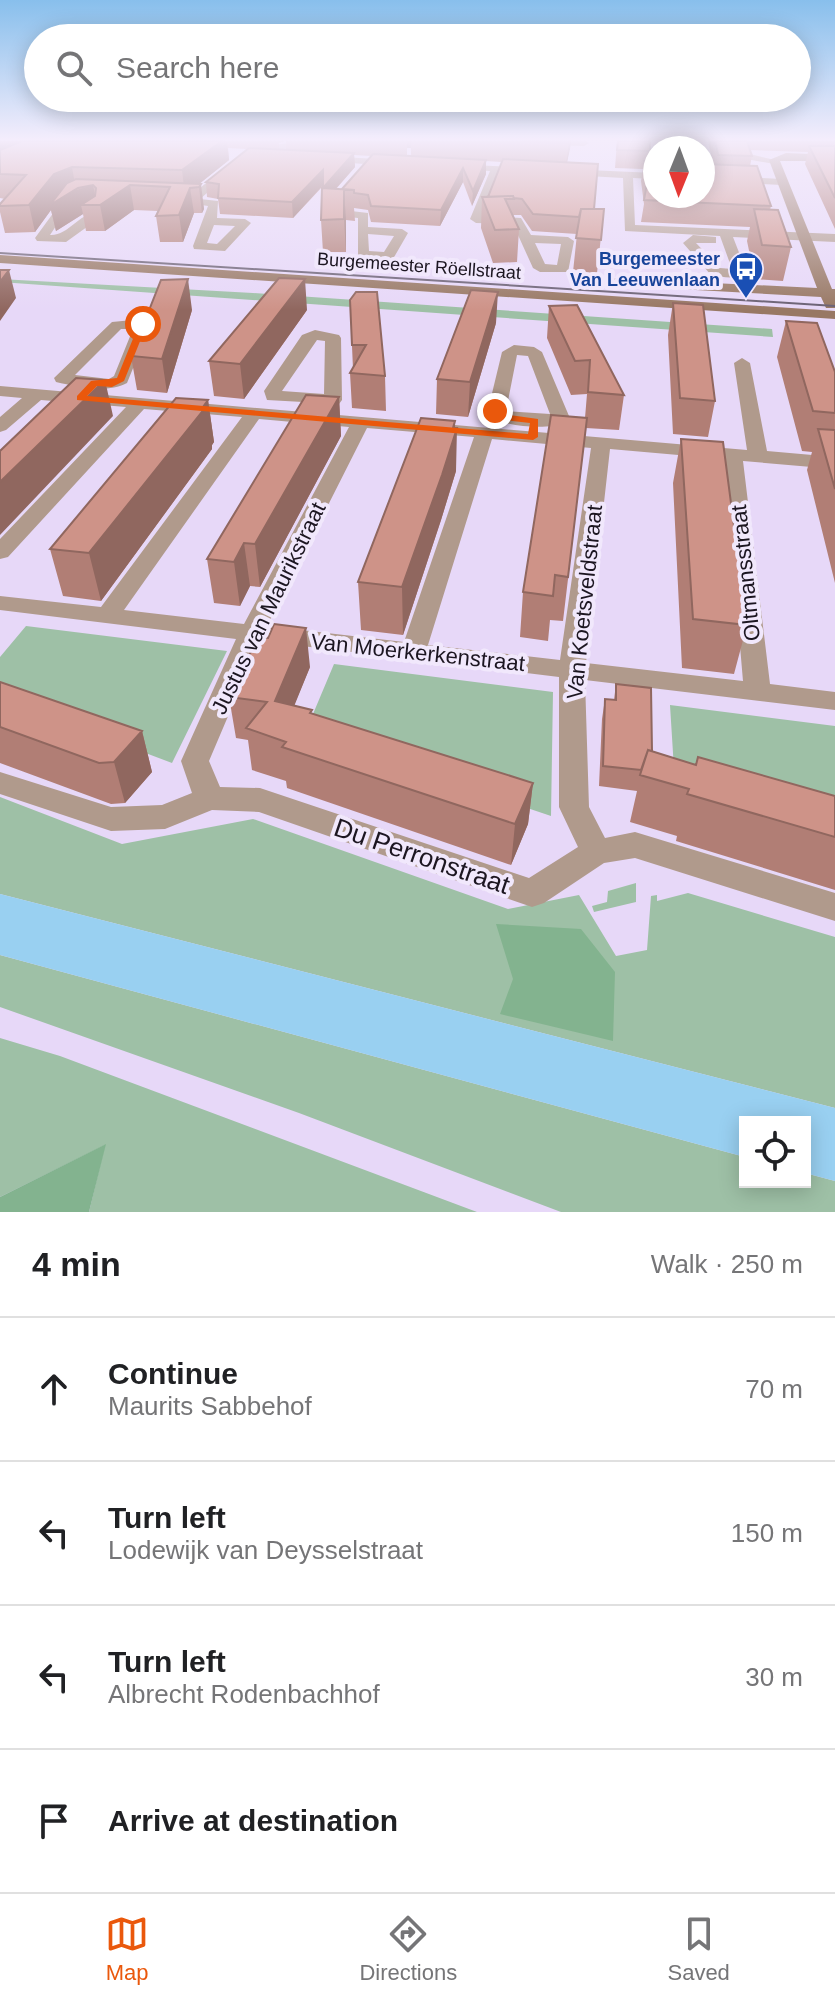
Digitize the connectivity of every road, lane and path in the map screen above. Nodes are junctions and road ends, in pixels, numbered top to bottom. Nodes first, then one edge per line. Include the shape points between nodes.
1 (88, 198) edge
2 (195, 198) edge
3 (484, 198) edge
4 (628, 198) edge
5 (789, 198) edge
6 (174, 201) edge
7 (189, 202) junction
8 (334, 202) edge
9 (62, 208) edge
10 (210, 221) dead end
11 (362, 230) dead end
12 (805, 237) junction
13 (835, 238) edge
14 (527, 239) dead end
15 (24, 245) dead end
16 (78, 249) dead end
17 (193, 256) dead end
18 (0, 259) edge
19 (237, 259) dead end
20 (359, 266) dead end
21 (403, 269) dead end
22 (532, 277) dead end
23 (830, 293) edge
24 (835, 315) edge
25 (742, 363) dead end
26 (94, 383) junction
27 (0, 391) edge
28 (36, 395) junction
29 (80, 398) junction
30 (140, 403) junction
31 (300, 409) junction
32 (254, 413) junction
33 (361, 422) junction
34 (0, 426) edge
35 (534, 429) junction
36 (485, 433) junction
37 (601, 443) junction
38 (733, 454) junction
39 (758, 456) junction
40 (835, 463) edge
41 (0, 552) edge
42 (0, 603) edge
43 (108, 615) junction
44 (251, 633) junction
45 (413, 652) junction
46 (572, 669) junction
47 (757, 691) junction
48 (835, 701) edge
49 (0, 783) edge
50 (209, 798) junction
51 (596, 852) junction
52 (835, 907) edge

1 - 9 street
2 - 7 street
3 - 14 street via 476,219 517,221
4 - 12 street via 629,228 726,237
5 - 12 street
6 - 7 street
7 - 10 street via 214,203
8 - 11 street via 326,212 364,215
12 - 13 street
12 - 23 street
15 - 16 street
17 - 19 street
18 - 24 street, Burgemeester Röellstraat
20 - 21 street, Burgemeester Röellstraat
22 - 23 street, Burgemeester Röellstraat
23 - 24 street
25 - 39 street
26 - 26 street via 121,379 143,324 117,325 62,378
26 - 29 street
27 - 28 street
28 - 29 street
28 - 34 street
29 - 30 street
30 - 32 street
30 - 41 street
31 - 31 street via 272,393 308,338 331,336 333,400
31 - 32 street
31 - 33 street
32 - 43 street
33 - 36 street
33 - 44 street, Justus van Maurikstraat
35 - 35 street via 560,416 534,352 514,350 496,414
35 - 36 street
35 - 37 street
36 - 45 street
37 - 38 street
37 - 46 street, Van Koetsveldstraat
38 - 39 street
38 - 47 street, Oltmansstraat
39 - 40 street
42 - 43 street, Van Moerkerkenstraat
43 - 44 street, Van Moerkerkenstraat
44 - 45 street, Van Moerkerkenstraat
44 - 50 street, Justus van Maurikstraat via 195,761
45 - 46 street, Van Moerkerkenstraat
46 - 47 street, Van Moerkerkenstraat
46 - 51 street, Van Koetsveldstraat via 574,807
47 - 48 street, Van Moerkerkenstraat
49 - 50 street, Du Perronstraat via 111,819 165,817
50 - 51 street, Du Perronstraat via 260,800 532,893
51 - 52 street, Du Perronstraat via 635,845

